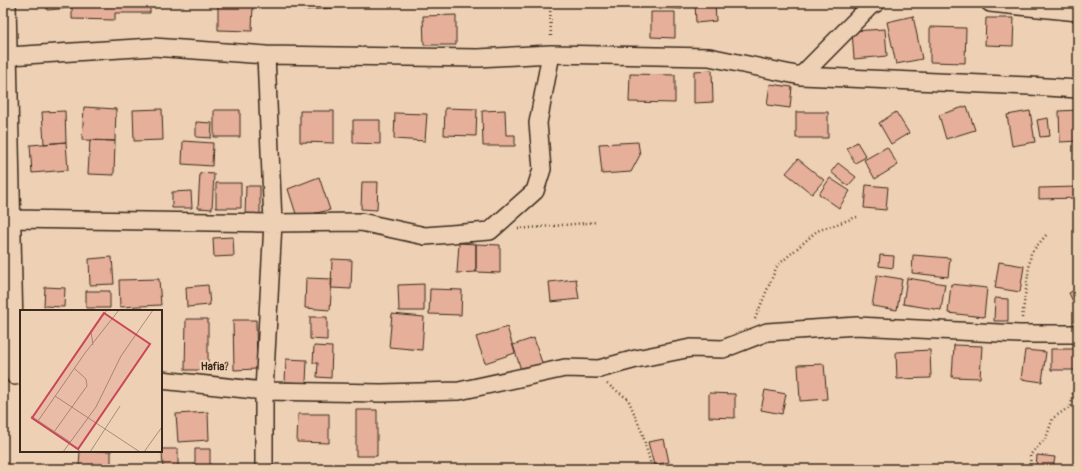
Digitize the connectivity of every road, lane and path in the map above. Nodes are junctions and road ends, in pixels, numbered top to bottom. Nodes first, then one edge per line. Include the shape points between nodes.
1 (7, 3) edge
2 (550, 3) edge
3 (876, 3) edge
4 (990, 3) edge
5 (1078, 12) edge
6 (551, 54) junction
7 (266, 55) junction
8 (9, 56) junction
9 (801, 76) junction
10 (1078, 89) edge
11 (857, 217) dead end
12 (12, 219) junction
13 (597, 222) dead end
14 (273, 223) junction
15 (490, 231) junction
16 (1047, 234) dead end
17 (1020, 334) junction
18 (1078, 334) edge
19 (746, 340) junction
20 (599, 369) junction
21 (13, 376) edge
22 (1078, 378) edge
23 (162, 380) edge
24 (264, 391) junction
25 (264, 469) edge
26 (652, 469) edge
27 (1031, 469) edge

1 - 8 street
2 - 6 path
3 - 9 street via 870,6
4 - 5 street
6 - 7 street via 478,58
6 - 9 street via 709,57
6 - 15 street via 538,123 542,168 535,191
7 - 8 street via 153,47
7 - 14 street
8 - 12 street
9 - 10 street
11 - 19 path via 817,231 776,266
12 - 14 street
12 - 21 street
13 - 15 path
14 - 15 street via 361,222 425,236
14 - 24 street
16 - 17 path via 1031,253
17 - 18 street
17 - 19 street via 857,326 767,332
19 - 20 street via 723,349 691,348 636,358
20 - 24 street via 565,368 459,391
20 - 26 path via 607,384 628,399 642,432
22 - 27 path via 1075,378 1071,406 1053,418 1046,438 1030,455
23 - 24 street
24 - 25 street

